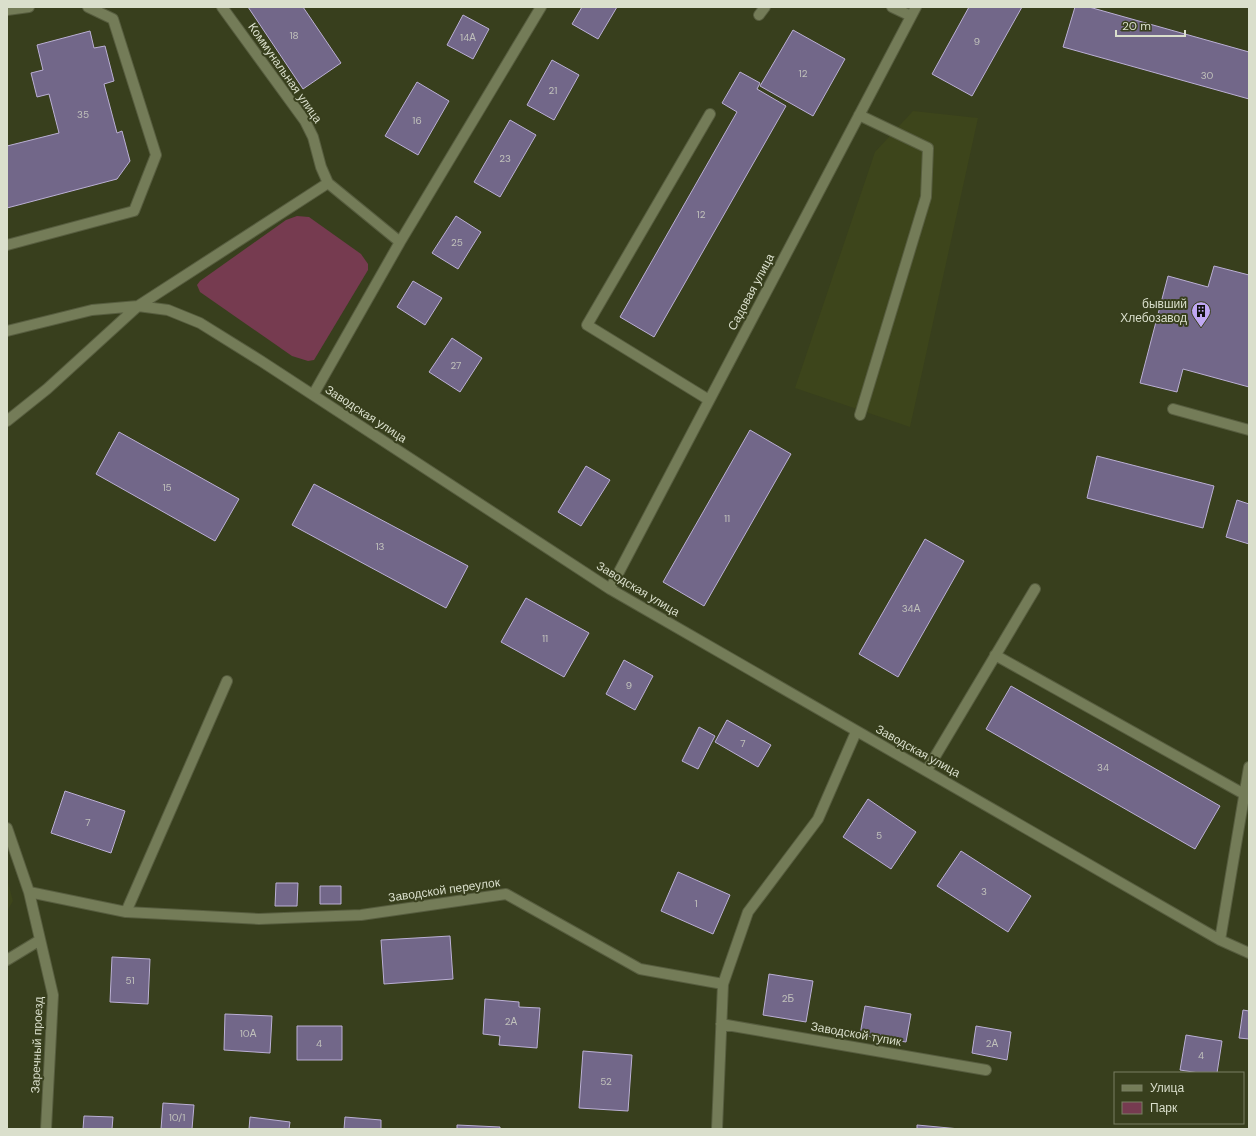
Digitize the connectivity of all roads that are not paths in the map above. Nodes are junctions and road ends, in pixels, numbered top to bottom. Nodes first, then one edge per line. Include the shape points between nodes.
1 (29, 7) edge
2 (88, 7) edge
3 (222, 7) edge
4 (541, 7) edge
5 (892, 7) edge
6 (7, 10) edge
7 (914, 12) edge
8 (710, 114) dead end
9 (859, 115) junction
10 (328, 183) junction
11 (400, 242) junction
12 (7, 245) edge
13 (138, 306) junction
14 (7, 331) edge
15 (313, 395) junction
16 (709, 400) junction
17 (1173, 409) dead end
18 (860, 415) dead end
19 (7, 421) edge
20 (1249, 430) edge
21 (610, 589) junction
22 (1035, 589) dead end
23 (995, 655) junction
24 (227, 681) dead end
25 (856, 732) junction
26 (1249, 767) edge
27 (927, 770) junction
28 (1244, 794) junction
29 (7, 828) edge
30 (28, 892) junction
31 (126, 912) junction
32 (40, 940) junction
33 (1220, 940) junction
34 (1249, 953) edge
35 (7, 960) edge
36 (723, 984) junction
37 (721, 1024) junction
38 (986, 1070) dead end
39 (46, 1129) edge
40 (717, 1129) edge

1 - 6 street
2 - 12 street via 113,19 156,155 134,211
3 - 10 street, Коммунальная улица via 305,121
4 - 11 street
5 - 7 street
7 - 9 street, Садовая улица
8 - 16 street via 587,325
9 - 16 street, Садовая улица
9 - 18 street via 928,148 926,197
10 - 11 street, Коммунальная улица
10 - 13 street
11 - 15 street
13 - 14 street, Заводская улица via 92,310
13 - 15 street, Заводская улица via 168,310 200,324
13 - 19 street via 47,389
15 - 21 street, Заводская улица
16 - 21 street, Садовая улица
17 - 20 street
21 - 25 street, Заводская улица
22 - 23 street
23 - 27 street
23 - 28 street
24 - 31 street
25 - 27 street, Заводская улица
25 - 36 street via 818,819 748,912
26 - 28 street
27 - 33 street, Заводская улица
28 - 33 street
29 - 30 street, Заречный проезд
30 - 31 street, Заводской переулок
30 - 32 street, Заречный проезд
31 - 36 street, Заводской переулок via 259,919 361,915 506,894 640,969
32 - 35 street
32 - 39 street, Заречный проезд via 53,995
33 - 34 street, Заводская улица
36 - 37 street
37 - 38 street, Заводской тупик
37 - 40 street

